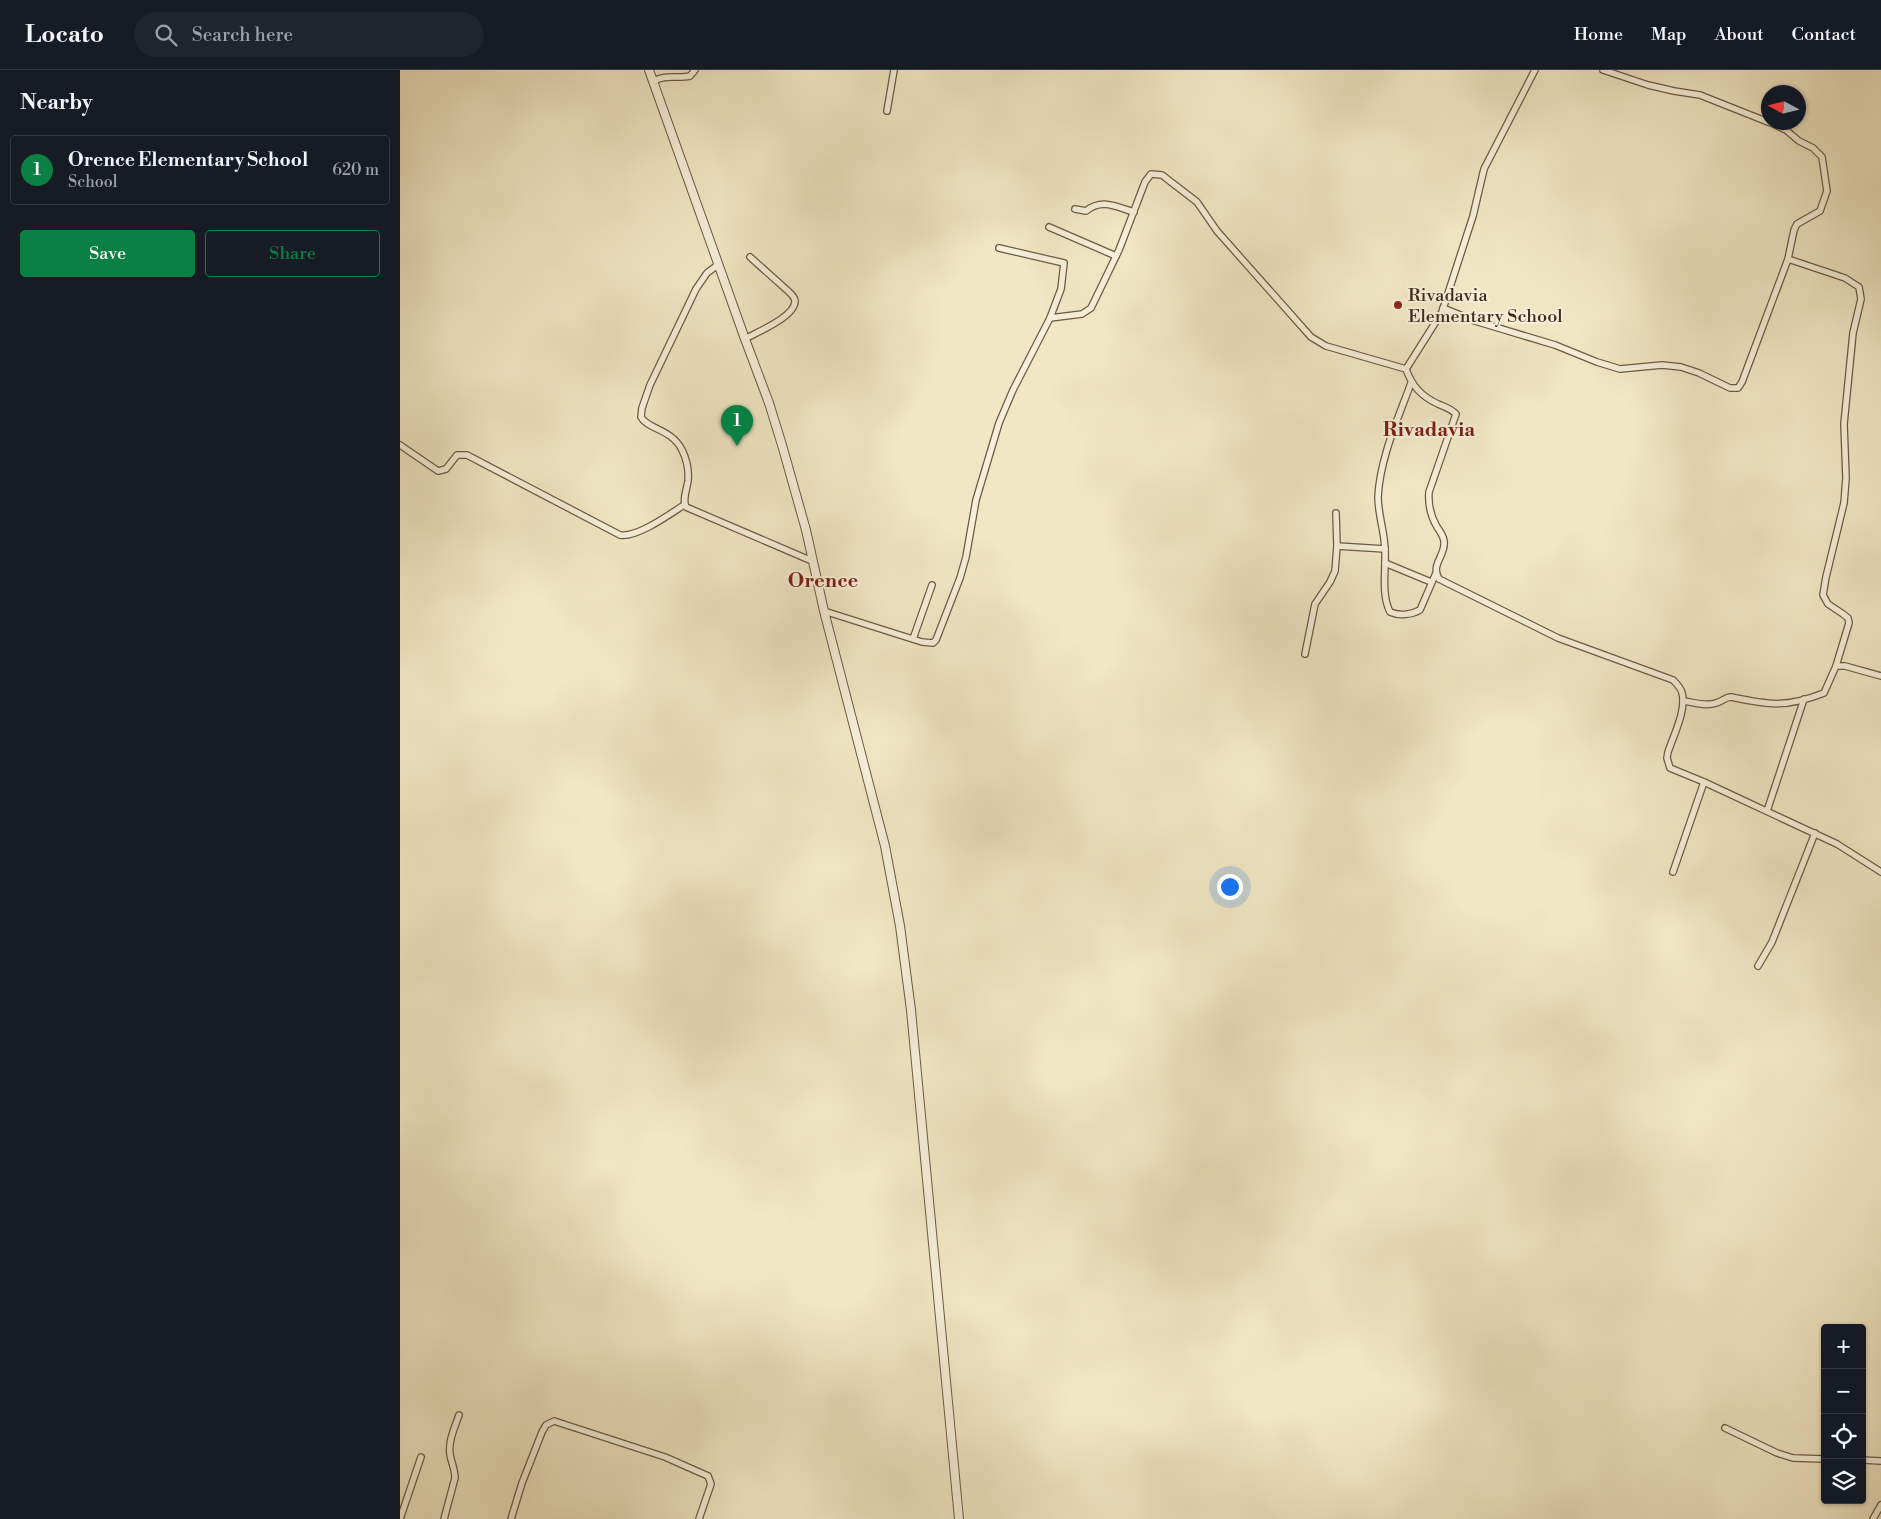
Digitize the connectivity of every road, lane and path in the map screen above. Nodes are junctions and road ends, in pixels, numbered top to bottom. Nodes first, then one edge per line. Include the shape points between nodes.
1 (649, 70) edge
2 (694, 70) edge
3 (894, 70) edge
4 (1535, 70) edge
5 (1603, 70) edge
6 (654, 81) junction
7 (887, 111) dead end
8 (1761, 119) edge
9 (1786, 130) edge
10 (1075, 209) dead end
11 (1134, 212) junction
12 (1050, 227) dead end
13 (999, 248) dead end
14 (1116, 256) junction
15 (750, 257) dead end
16 (1788, 260) junction
17 (719, 264) junction
18 (1443, 308) junction
19 (1050, 318) junction
20 (745, 339) junction
21 (1406, 370) junction
22 (1411, 382) junction
23 (400, 445) edge
24 (684, 505) junction
25 (1336, 513) dead end
26 (1337, 546) junction
27 (1385, 549) junction
28 (812, 561) junction
29 (1385, 563) junction
30 (1436, 573) junction
31 (1431, 582) junction
32 (932, 585) dead end
33 (824, 611) junction
34 (913, 639) junction
35 (1306, 654) dead end
36 (1836, 666) junction
37 (1881, 676) edge
38 (1804, 699) junction
39 (1683, 700) junction
40 (1704, 782) junction
41 (1767, 811) junction
42 (1816, 833) junction
43 (1673, 872) dead end
44 (1881, 872) edge
45 (1758, 966) dead end
46 (459, 1415) dead end
47 (1725, 1428) dead end
48 (421, 1457) dead end
49 (1821, 1459) edge
50 (1866, 1460) edge
51 (1881, 1462) edge
52 (1881, 1505) edge
53 (1877, 1516) edge
54 (400, 1519) edge
55 (444, 1519) edge
56 (511, 1519) edge
57 (699, 1519) edge
58 (959, 1519) edge

1 - 6 street
2 - 6 street via 683,78 667,76
3 - 7 street
4 - 18 street via 1484,169 1473,216
5 - 8 street via 1674,92 1700,95
6 - 17 street
9 - 16 street via 1822,157 1827,187 1820,212 1797,224
10 - 11 street via 1086,211 1095,204 1102,204
11 - 14 street
11 - 21 street via 1151,174 1166,177 1196,202 1217,231 1311,337 1326,346
12 - 14 street
13 - 19 street via 1064,263 1064,280
14 - 19 street via 1097,298 1086,312
15 - 20 street via 793,296 795,302 786,316
16 - 18 street via 1742,382 1734,389 1681,367 1662,365 1620,369 1555,345 1475,322
16 - 36 street via 1845,278 1859,286 1861,299 1853,333 1844,424 1844,502 1823,595 1828,604 1849,622
17 - 20 street
17 - 24 street via 706,272 696,289 650,385 641,413 643,420 668,433 682,449 688,470
18 - 21 street
19 - 34 street via 999,423 976,500 960,578 938,636 933,643
20 - 28 street via 782,445
21 - 22 street
22 - 27 street via 1390,442 1379,489
22 - 30 street via 1430,400 1456,414 1429,492 1429,511 1444,542
23 - 24 street via 438,471 446,469 456,455 467,455 620,535 656,523
24 - 28 street
25 - 26 street
26 - 27 street
26 - 35 street via 1335,571 1315,604
27 - 29 street
28 - 33 street
29 - 31 street
29 - 31 street via 1387,607 1394,614 1420,610
30 - 31 street
30 - 39 street via 1444,582 1558,638 1673,680
32 - 34 street
33 - 34 street
33 - 58 street via 885,846 900,926 911,1010
36 - 37 street
36 - 38 street via 1824,693
38 - 39 street via 1782,704 1731,697 1716,704
38 - 41 street
39 - 40 street via 1668,752 1668,764 1673,771
40 - 41 street
40 - 43 street
41 - 42 street
42 - 44 street
42 - 45 street via 1772,942
46 - 55 street via 450,1445 455,1478
47 - 49 street via 1777,1453 1793,1458
48 - 54 street
50 - 51 street
52 - 53 street
56 - 57 street via 542,1432 554,1421 670,1459 708,1476 711,1484

